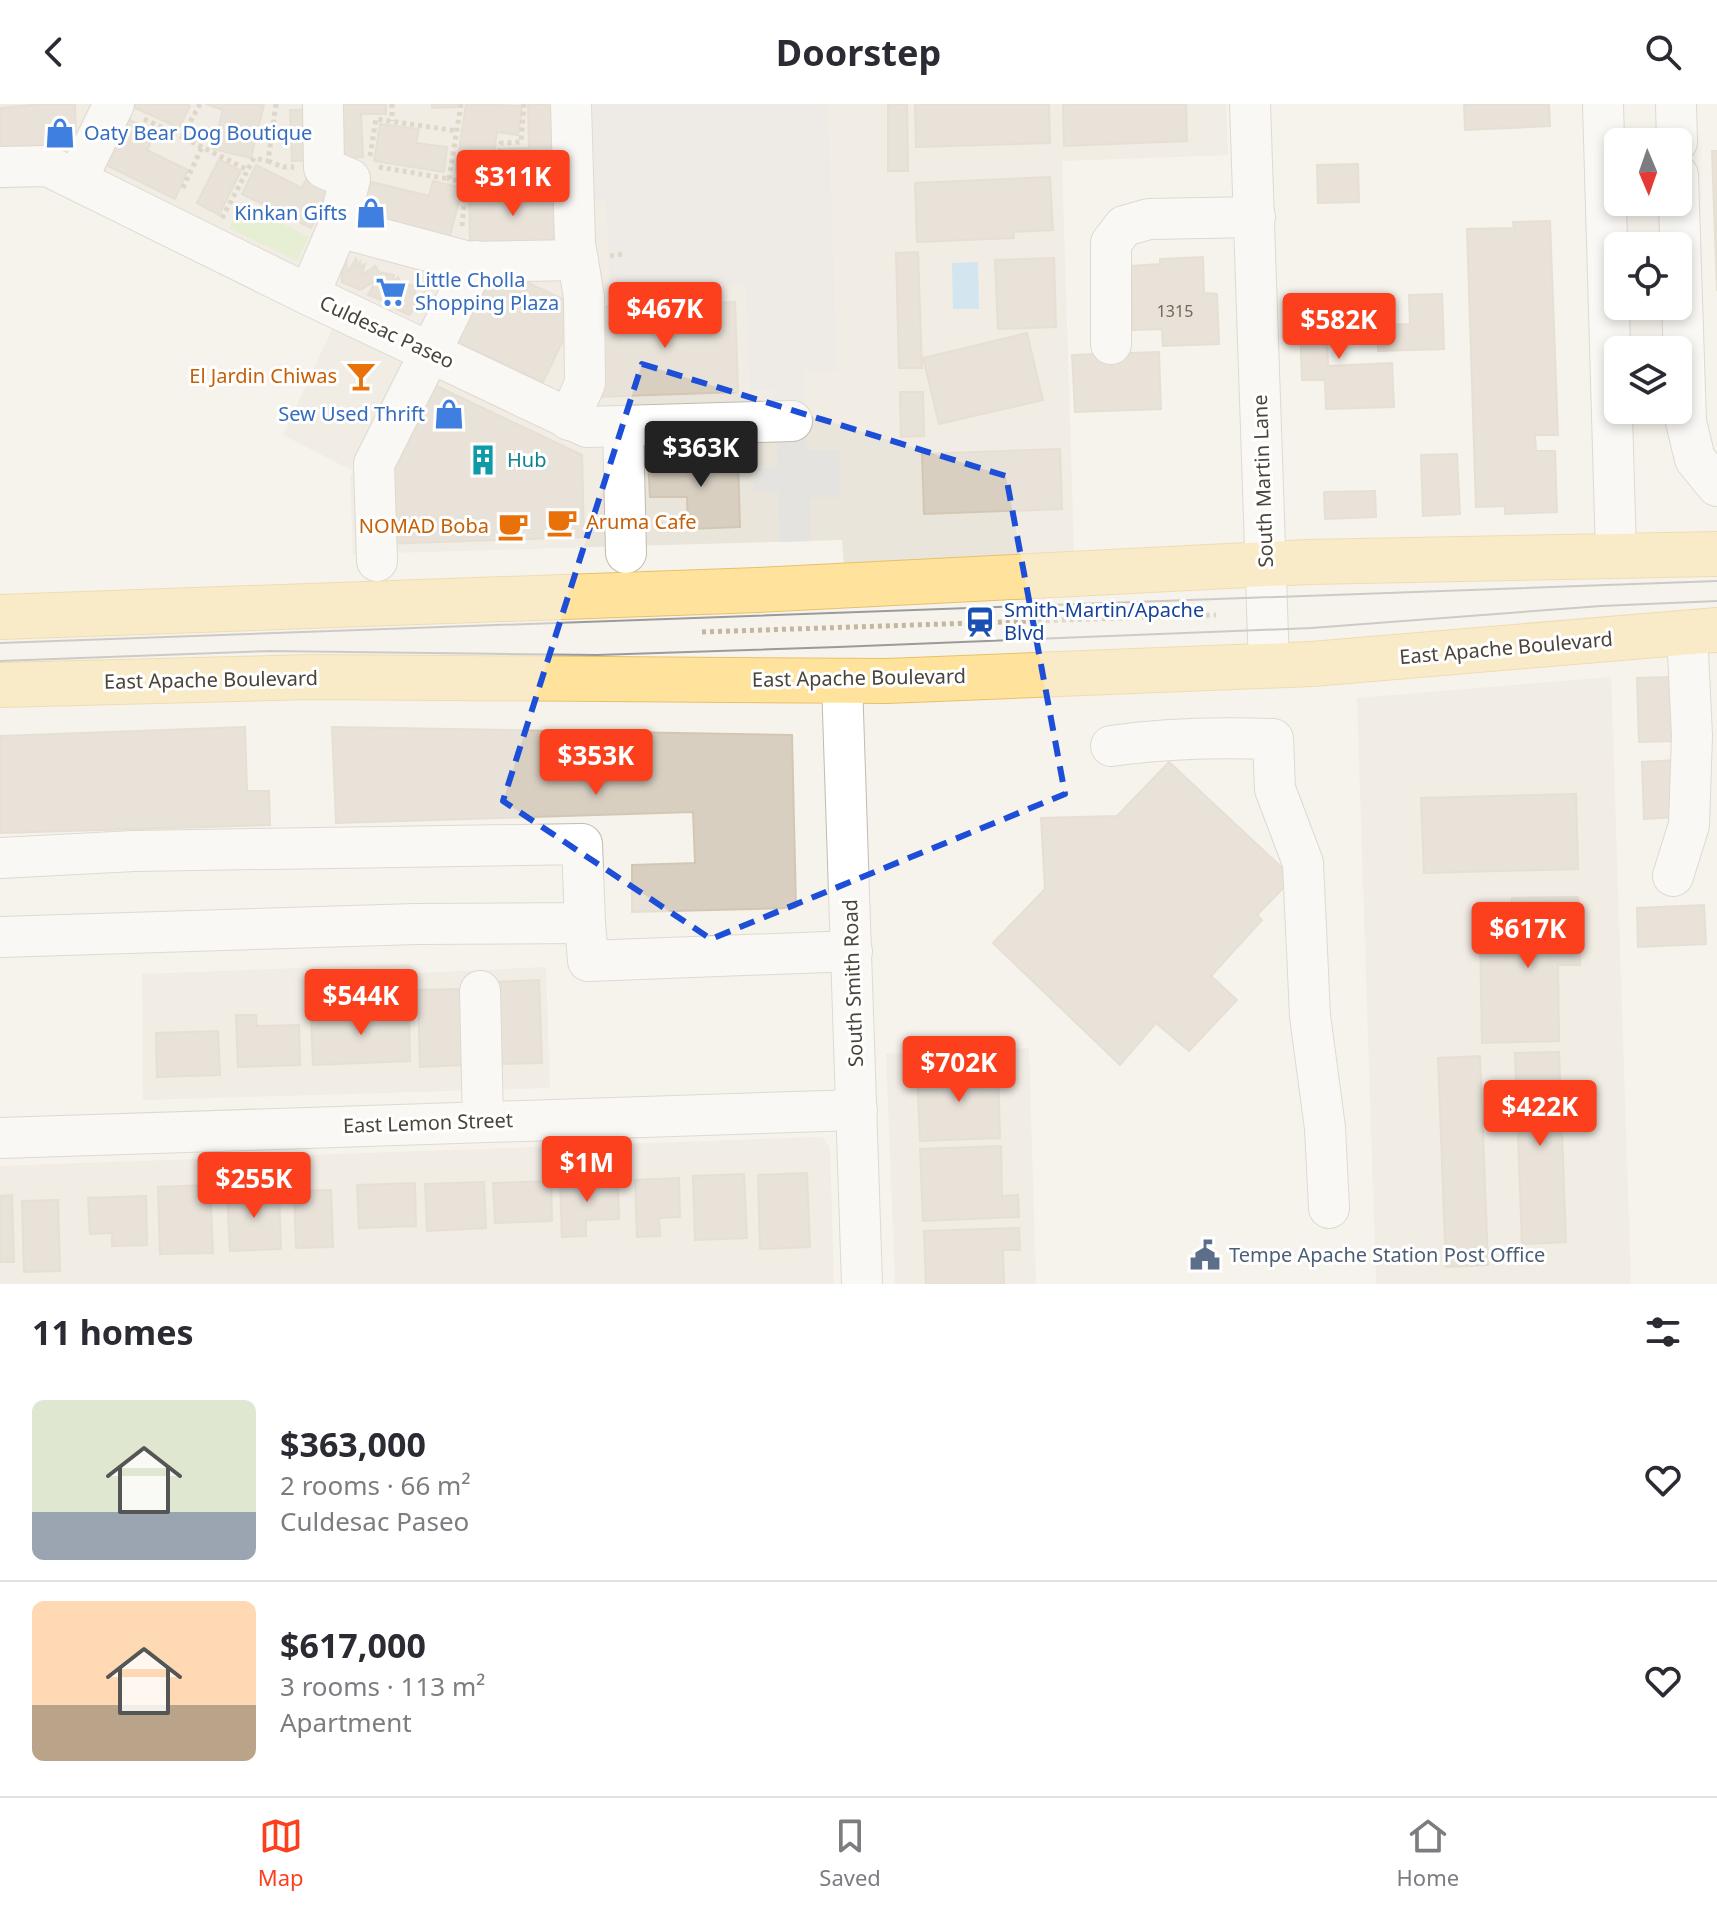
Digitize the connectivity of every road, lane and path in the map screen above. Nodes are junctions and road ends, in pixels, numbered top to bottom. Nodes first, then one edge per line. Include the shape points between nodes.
1 (200, 104) edge
2 (276, 104) edge
3 (323, 104) edge
4 (392, 104) edge
5 (461, 104) edge
6 (524, 104) edge
7 (571, 104) edge
8 (1250, 104) edge
9 (1603, 104) edge
10 (1676, 104) edge
11 (128, 111) edge
12 (392, 121) junction
13 (1677, 128) edge
14 (457, 131) junction
15 (182, 137) junction
16 (202, 147) junction
17 (0, 167) edge
18 (248, 170) junction
19 (77, 179) junction
20 (449, 179) junction
21 (466, 182) junction
22 (496, 182) junction
23 (551, 187) dead end
24 (183, 188) dead end
25 (1679, 216) edge
26 (1255, 217) junction
27 (338, 227) junction
28 (208, 245) junction
29 (467, 260) junction
30 (578, 260) junction
31 (309, 295) junction
32 (1111, 344) dead end
33 (430, 352) junction
34 (569, 420) junction
35 (792, 421) dead end
36 (623, 426) junction
37 (1717, 486) edge
38 (626, 553) dead end
39 (1616, 554) junction
40 (1717, 554) edge
41 (377, 561) dead end
42 (1265, 565) junction
43 (1216, 615) dead end
44 (0, 617) edge
45 (1702, 631) edge
46 (702, 632) dead end
47 (1269, 666) junction
48 (842, 682) junction
49 (0, 685) edge
50 (1111, 746) dead end
51 (0, 858) edge
52 (1673, 876) dead end
53 (585, 923) junction
54 (0, 937) edge
55 (852, 951) junction
56 (480, 991) dead end
57 (857, 1110) junction
58 (483, 1121) junction
59 (0, 1138) edge
60 (1329, 1208) dead end
61 (862, 1284) edge

1 - 15 path
2 - 18 path via 268,161 254,158
3 - 27 street via 324,168 350,179
4 - 12 path
5 - 14 path
6 - 22 path via 521,142 501,143
7 - 30 street
8 - 26 street, South Martin Lane
9 - 39 street
10 - 13 street
11 - 15 path
11 - 19 street
12 - 14 path
12 - 20 path via 376,119 369,165
14 - 20 path
15 - 16 path
16 - 18 path
16 - 24 path
17 - 19 street, Culdesac Paseo via 48,166
18 - 28 path
19 - 28 street, Culdesac Paseo
20 - 21 path
21 - 22 path
21 - 29 path
22 - 23 path
25 - 37 street via 1686,422 1695,459
26 - 32 street via 1149,219 1124,226 1111,243
26 - 42 street, South Martin Lane
27 - 29 street
27 - 31 street
28 - 31 street, Culdesac Paseo
29 - 30 street
29 - 33 street
30 - 34 street via 585,383
31 - 33 street, Culdesac Paseo
33 - 34 street, Culdesac Paseo
33 - 41 street via 374,464
34 - 36 street, Culdesac Paseo via 587,427
35 - 36 street, Culdesac Paseo
36 - 38 street
39 - 40 main road
39 - 42 main road
42 - 44 main road via 758,590
42 - 47 street, South Martin Lane
43 - 46 path
45 - 47 main road, East Apache Boulevard
45 - 52 street via 1689,825
47 - 48 main road, East Apache Boulevard
48 - 49 main road, East Apache Boulevard via 311,677
48 - 55 street, South Smith Road
50 - 60 street via 1150,740 1273,739 1275,789 1303,863 1310,1016
51 - 53 street via 582,844
53 - 54 street
53 - 55 street via 588,961
55 - 57 street, South Smith Road
56 - 58 street
57 - 58 street, East Lemon Street
57 - 61 street, South Smith Road
58 - 59 street, East Lemon Street

